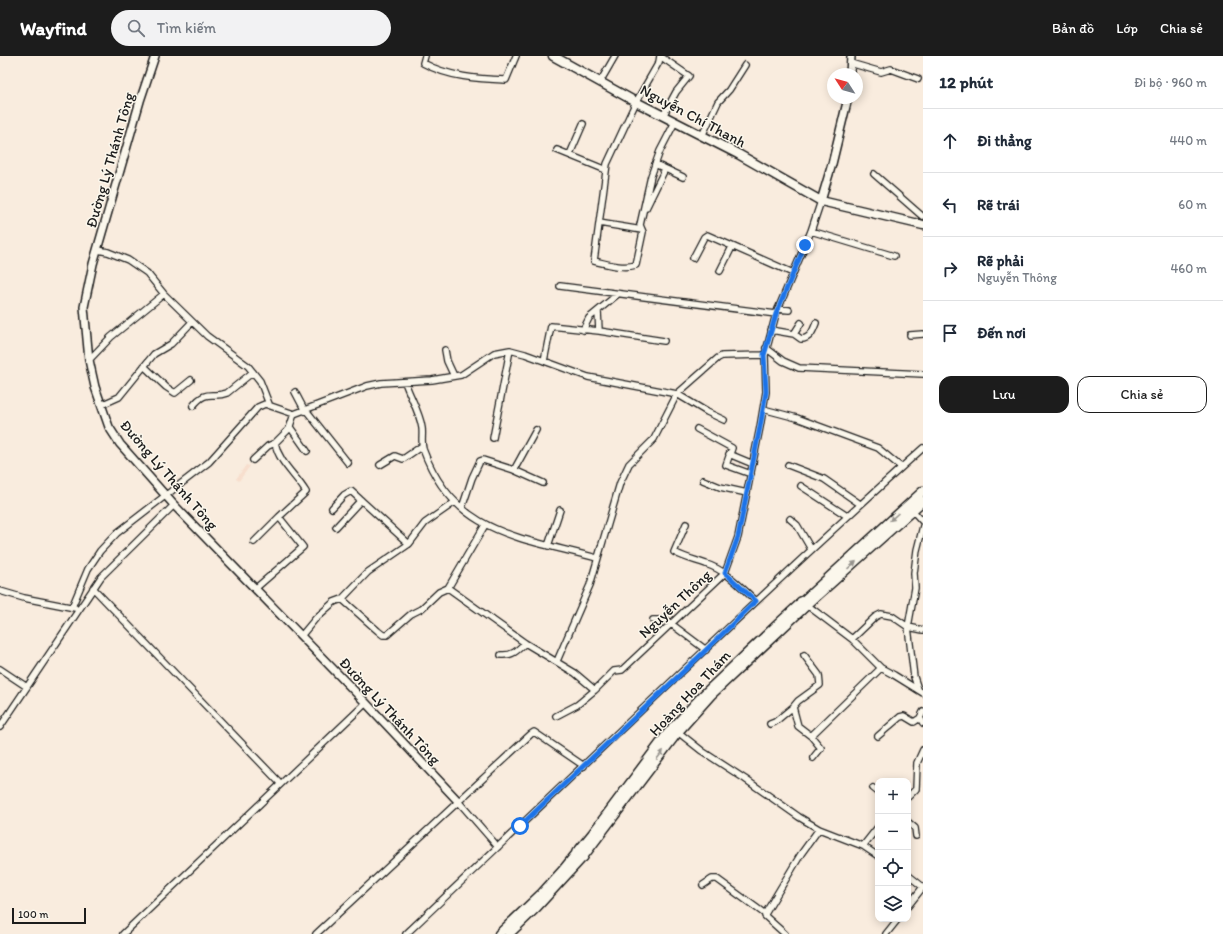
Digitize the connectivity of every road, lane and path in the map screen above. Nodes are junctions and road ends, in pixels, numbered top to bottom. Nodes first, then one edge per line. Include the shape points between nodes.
1 (155, 56) edge
2 (425, 56) edge
3 (516, 56) edge
4 (553, 56) edge
5 (615, 56) edge
6 (660, 56) edge
7 (850, 59) edge
8 (745, 65) dead end
9 (918, 79) dead end
10 (600, 82) junction
11 (636, 102) junction
12 (847, 104) edge
13 (663, 116) junction
14 (675, 122) junction
15 (583, 124) dead end
16 (702, 136) junction
17 (557, 150) dead end
18 (570, 154) junction
19 (655, 164) junction
20 (665, 169) junction
21 (606, 170) junction
22 (874, 174) dead end
23 (683, 177) dead end
24 (821, 201) junction
25 (922, 215) edge
26 (642, 217) junction
27 (599, 223) junction
28 (920, 225) edge
29 (642, 230) junction
30 (811, 230) junction
31 (732, 247) junction
32 (98, 250) junction
33 (894, 256) dead end
34 (693, 258) dead end
35 (720, 271) dead end
36 (793, 273) junction
37 (560, 286) dead end
38 (164, 294) junction
39 (618, 294) junction
40 (789, 310) dead end
41 (598, 311) junction
42 (777, 311) junction
43 (192, 322) junction
44 (800, 323) dead end
45 (816, 323) dead end
46 (583, 330) junction
47 (771, 330) junction
48 (598, 331) junction
49 (794, 334) junction
50 (923, 334) edge
51 (910, 335) dead end
52 (664, 341) dead end
53 (446, 350) dead end
54 (510, 350) junction
55 (765, 352) junction
56 (89, 360) junction
57 (544, 361) junction
58 (144, 366) junction
59 (253, 372) junction
60 (923, 374) edge
61 (454, 376) junction
62 (191, 380) dead end
63 (405, 382) junction
64 (295, 392) dead end
65 (677, 394) junction
66 (269, 404) junction
67 (101, 405) junction
68 (193, 406) dead end
69 (764, 409) junction
70 (305, 411) junction
71 (294, 414) junction
72 (724, 420) dead end
73 (290, 427) junction
74 (697, 429) dead end
75 (536, 430) dead end
76 (493, 438) dead end
77 (275, 443) junction
78 (422, 446) junction
79 (923, 448) edge
80 (307, 451) dead end
81 (729, 454) junction
82 (254, 460) dead end
83 (348, 463) dead end
84 (753, 464) junction
85 (380, 465) dead end
86 (788, 465) dead end
87 (902, 467) junction
88 (514, 470) junction
89 (751, 474) junction
90 (703, 480) dead end
91 (543, 483) dead end
92 (800, 486) dead end
93 (923, 491) edge
94 (747, 493) junction
95 (166, 494) junction
96 (361, 500) junction
97 (455, 502) junction
98 (923, 502) edge
99 (860, 504) junction
100 (174, 505) junction
101 (332, 508) dead end
102 (462, 508) junction
103 (560, 510) dead end
104 (913, 511) junction
105 (847, 516) junction
106 (279, 517) junction
107 (790, 519) dead end
108 (923, 522) edge
109 (686, 524) dead end
110 (485, 525) junction
111 (923, 526) edge
112 (336, 527) dead end
113 (922, 536) edge
114 (254, 542) dead end
115 (409, 544) junction
116 (548, 546) junction
117 (811, 549) junction
118 (597, 558) junction
119 (725, 573) junction
120 (93, 588) junction
121 (256, 588) junction
122 (448, 588) junction
123 (0, 591) edge
124 (342, 599) junction
125 (756, 601) junction
126 (804, 603) junction
127 (72, 607) junction
128 (79, 608) junction
129 (653, 620) dead end
130 (672, 624) junction
131 (908, 627) junction
132 (923, 630) edge
133 (301, 636) junction
134 (852, 639) junction
135 (525, 643) junction
136 (706, 650) junction
137 (501, 655) dead end
138 (804, 655) dead end
139 (557, 661) junction
140 (881, 668) junction
141 (0, 669) edge
142 (27, 687) junction
143 (918, 689) junction
144 (595, 690) junction
145 (923, 693) edge
146 (366, 703) junction
147 (793, 708) junction
148 (923, 712) edge
149 (556, 716) dead end
150 (922, 720) edge
151 (770, 724) dead end
152 (0, 727) edge
153 (676, 729) junction
154 (811, 736) junction
155 (878, 736) dead end
156 (923, 750) edge
157 (813, 758) dead end
158 (584, 766) junction
159 (280, 783) junction
160 (911, 794) edge
161 (458, 801) junction
162 (911, 825) edge
163 (819, 829) junction
164 (875, 831) edge
165 (916, 836) dead end
166 (863, 846) junction
167 (498, 847) junction
168 (875, 854) edge
169 (580, 855) junction
170 (911, 877) edge
171 (703, 885) dead end
172 (923, 887) edge
173 (911, 902) edge
174 (764, 914) junction
175 (896, 922) edge
176 (122, 934) edge
177 (316, 934) edge
178 (406, 934) edge
179 (499, 934) edge
180 (509, 934) edge
181 (785, 934) edge
182 (886, 934) edge

1 - 32 street, Đường Lý Thánh Tông
2 - 3 street via 423,63 448,73 475,79 506,80
4 - 10 main road, Nguyễn Chí Thanh
5 - 10 street
6 - 11 street
6 - 13 street via 689,76 676,92
7 - 9 street via 881,72 891,69
8 - 16 street via 718,102
10 - 11 main road, Nguyễn Chí Thanh
11 - 13 main road, Nguyễn Chí Thanh
11 - 21 street
12 - 24 street
13 - 14 main road, Nguyễn Chí Thanh
14 - 16 main road, Nguyễn Chí Thanh
14 - 19 street
15 - 18 street
16 - 24 main road, Nguyễn Chí Thanh
17 - 18 street
18 - 21 street
19 - 20 street
19 - 26 street
20 - 23 street
20 - 26 street
21 - 27 street
22 - 25 street
24 - 28 main road, Nguyễn Chí Thanh
24 - 30 street, Nguyễn Thông
25 - 28 street
26 - 29 street
27 - 29 street
27 - 29 street via 594,260 619,267 636,265
30 - 33 street
30 - 36 street, Nguyễn Thông
31 - 34 street via 707,236
31 - 35 street
31 - 36 street
32 - 38 street via 128,260 141,268
32 - 56 street, Đường Lý Thánh Tông via 84,307
36 - 42 street, Nguyễn Thông
37 - 39 street
38 - 43 street
38 - 56 street via 111,337
39 - 41 street
39 - 42 street
40 - 42 street
41 - 46 street via 586,322
41 - 48 street
42 - 47 street, Nguyễn Thông
43 - 58 street via 171,344 154,354
43 - 59 street
44 - 49 street
45 - 49 street via 809,337 801,339
46 - 48 street
46 - 57 street via 551,326
47 - 49 street
47 - 55 street, Nguyễn Thông
48 - 52 street
50 - 51 street
53 - 61 street
54 - 57 street
54 - 61 street via 494,353 461,375
54 - 76 street
55 - 60 street via 799,368
55 - 65 street via 722,356
55 - 69 street, Nguyễn Thông
56 - 67 street, Đường Lý Thánh Tông
57 - 65 street via 588,377
58 - 62 street via 175,393
58 - 67 street via 119,397
59 - 66 street via 267,394
59 - 68 street via 227,393 207,394
61 - 63 street
63 - 70 street via 367,386
63 - 78 street via 422,429
64 - 70 street
65 - 72 street
65 - 118 street via 654,439 629,464 625,472
66 - 71 street
66 - 95 street via 258,407 209,462
67 - 95 street, Đường Lý Thánh Tông via 109,427 120,444
69 - 84 street, Nguyễn Thông
69 - 87 street via 797,418 878,448
70 - 71 street
70 - 83 street
71 - 73 street
73 - 77 street
73 - 80 street
74 - 81 street via 732,448
75 - 88 street
77 - 82 street via 268,446
77 - 106 street via 287,467 306,492
78 - 85 street via 403,459 395,456
78 - 97 street via 437,479
79 - 87 street
81 - 84 street
81 - 89 street via 726,465
84 - 89 street, Nguyễn Thông
86 - 99 street via 824,478
87 - 99 street
88 - 91 street
88 - 102 street via 480,461
89 - 94 street, Nguyễn Thông
90 - 94 street
92 - 105 street
93 -> 126 main road, Hoàng Hoa Thám
94 - 119 street, Nguyễn Thông via 738,537
95 - 100 street, Đường Lý Thánh Tông
95 - 127 street via 100,550 88,569
96 - 101 street via 348,491
96 - 112 street
96 - 115 street
97 - 102 street
97 - 115 street via 425,523
98 - 104 main road, Hoàng Hoa Thám
99 - 105 street
100 - 120 street
100 - 121 street, Đường Lý Thánh Tông
102 - 110 street
103 - 116 street
104 - 108 street
126 -> 104 main road, Hoàng Hoa Thám
105 - 117 street
106 - 114 street
106 - 121 street via 303,547
107 - 117 street via 797,525
109 - 119 street via 674,552
110 - 116 street via 511,536
110 - 122 street
111 - 113 street
113 - 131 street via 917,550 915,588
115 - 124 street via 368,572
116 - 118 street
117 - 125 street
118 - 139 street via 590,585
119 - 125 street
119 - 130 street, Nguyễn Thông
120 - 128 street
120 - 159 street
121 - 133 street, Đường Lý Thánh Tông
122 - 124 street via 439,592 421,609 410,614 387,635 378,631
122 - 135 street
123 - 127 street
124 - 133 street via 334,602 316,618
125 - 136 street
126 - 134 street
126 - 153 main road, Hoàng Hoa Thám via 702,696
127 - 128 street
128 - 142 street
129 - 130 street via 662,619
130 - 136 street
130 - 144 street, Nguyễn Thông via 622,670 614,671
131 - 132 street
131 - 134 street via 892,616 881,614
131 - 143 street via 914,677
133 - 146 street, Đường Lý Thánh Tông
134 - 140 street
135 - 137 street via 508,656
135 - 139 street
136 - 158 street
138 - 147 street via 819,675 820,685 798,701
139 - 144 street
140 - 143 street
140 - 154 street
141 - 142 street
142 - 152 street
143 - 145 street
144 - 149 street, Nguyễn Thông via 577,705
146 - 159 street
146 - 161 street, Đường Lý Thánh Tông
147 - 151 street
147 - 154 street via 798,726
148 - 150 street
150 - 155 street via 914,722 904,716 900,717
153 - 163 street via 702,751
153 - 169 main road, Hoàng Hoa Thám
154 - 157 street via 821,748
156 - 160 street via 917,763 916,789
158 - 161 street via 534,732
158 - 167 street
159 - 176 street
161 - 167 street
161 - 177 street
162 - 165 street
163 - 166 street
163 - 174 street
164 - 166 street
166 - 168 street
167 - 178 street
169 - 179 main road, Hoàng Hoa Thám
169 - 180 main road, Hoàng Hoa Thám via 538,907
170 - 172 street
171 - 174 street via 717,879
172 - 173 street
174 - 181 street
175 - 182 street

